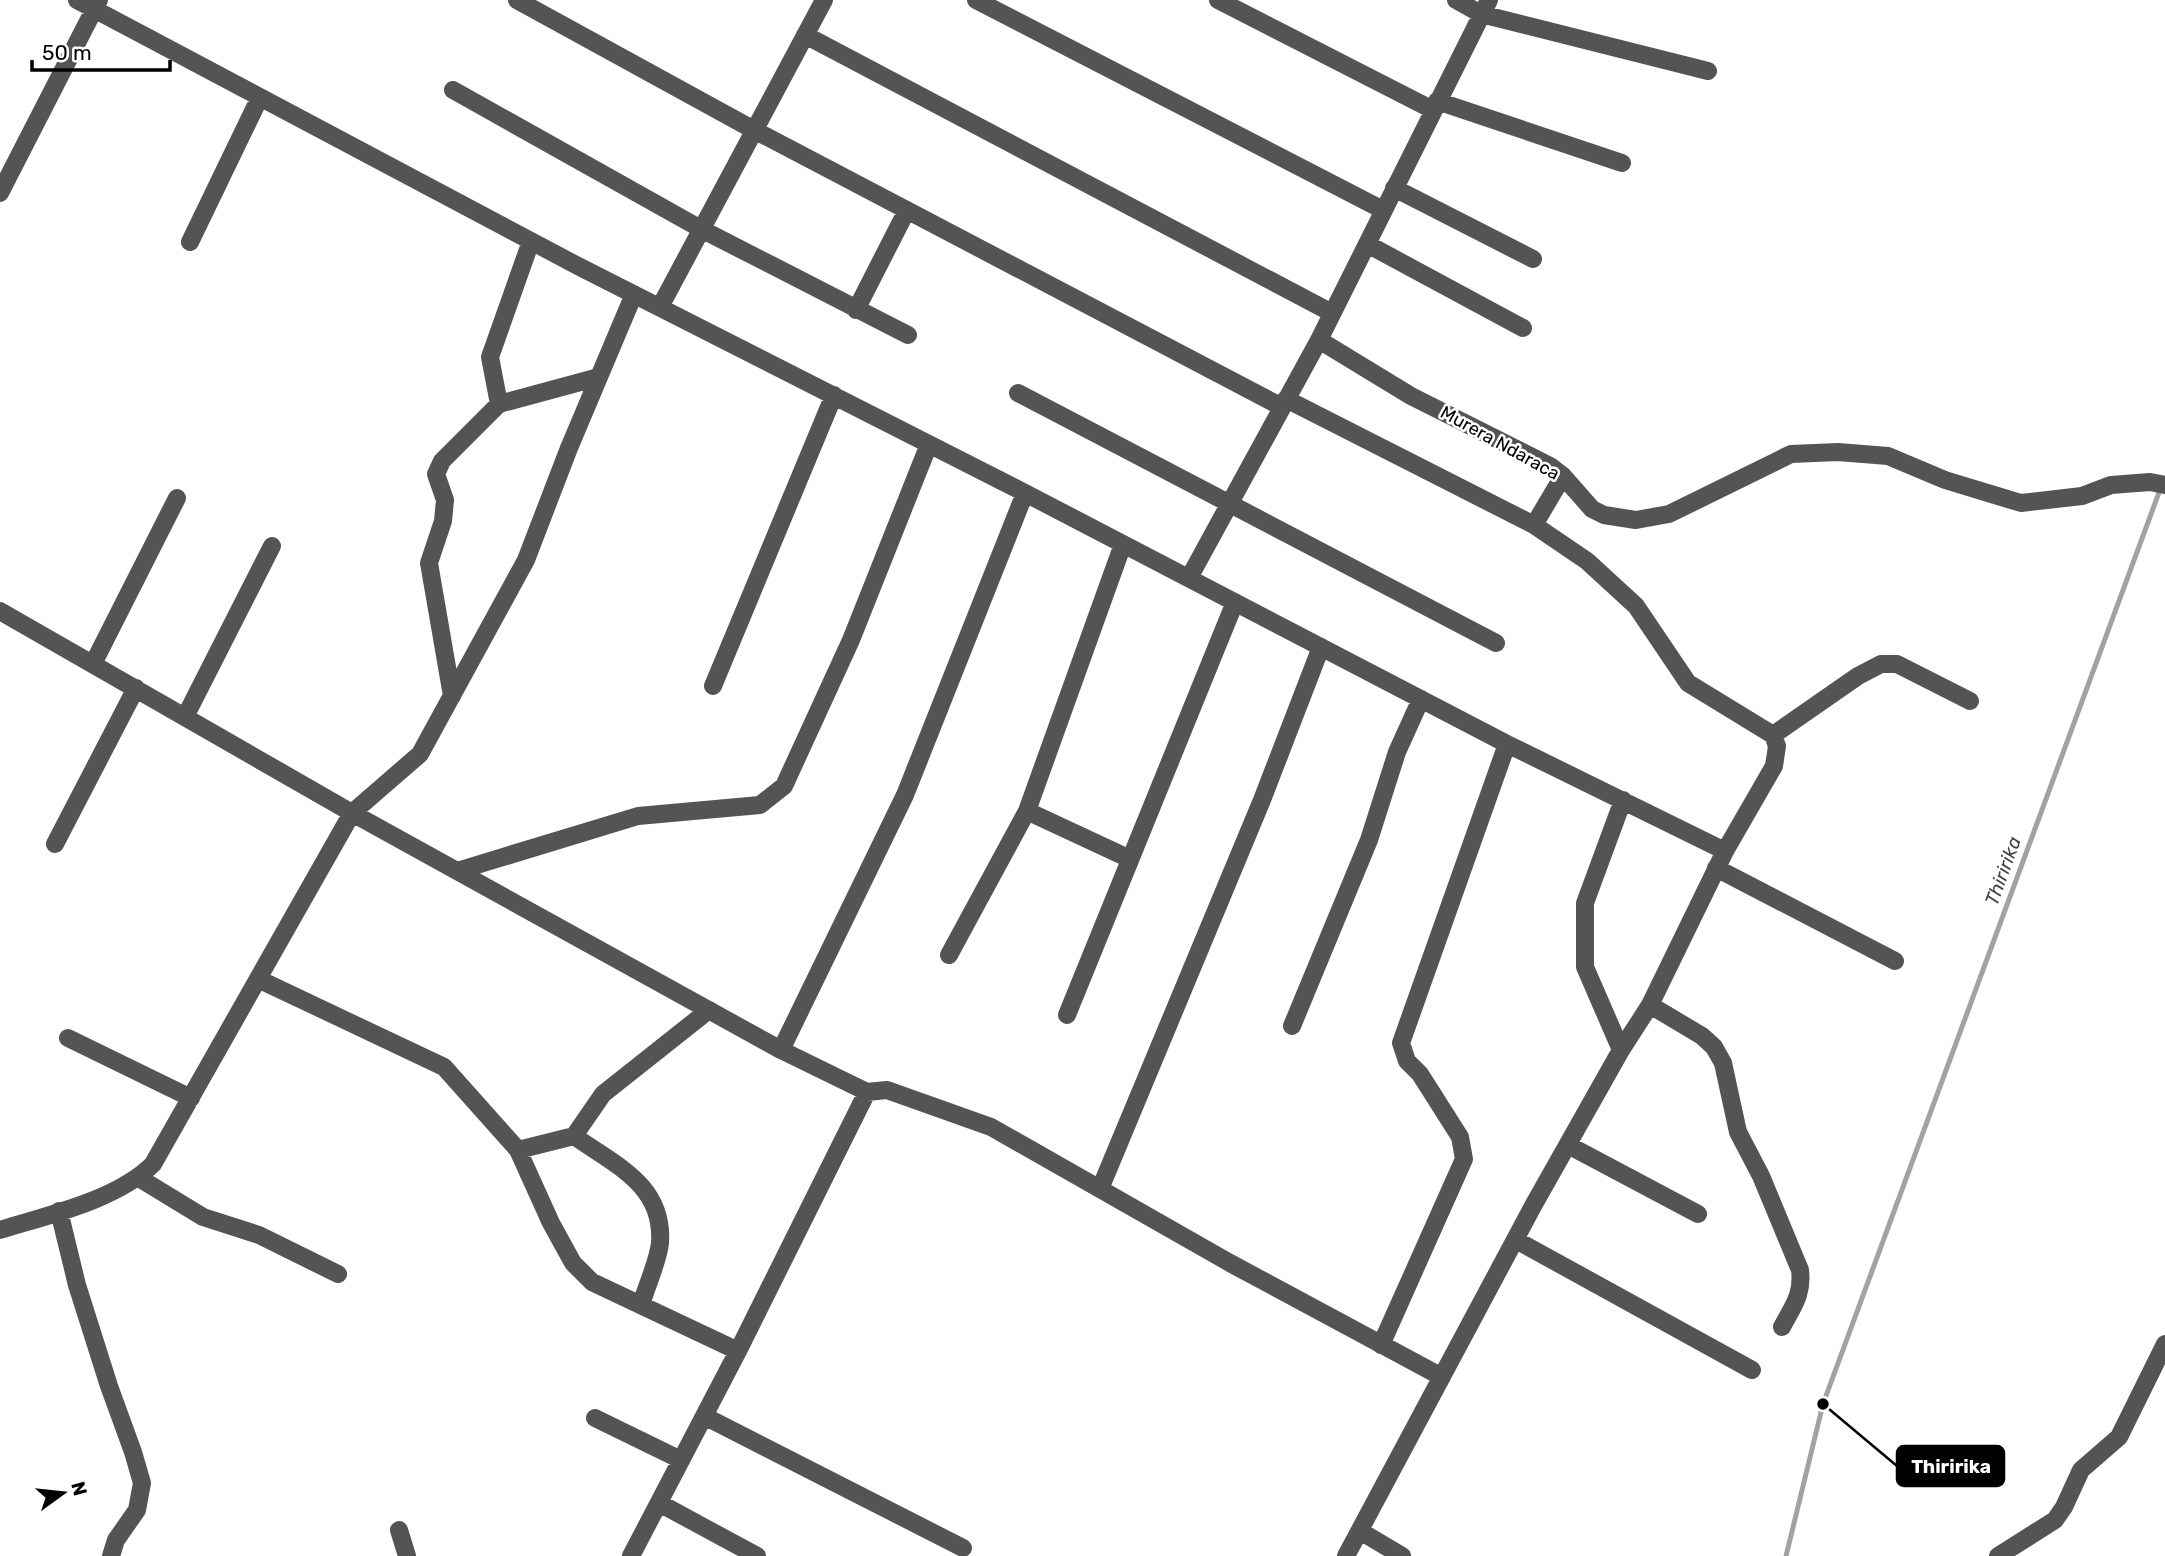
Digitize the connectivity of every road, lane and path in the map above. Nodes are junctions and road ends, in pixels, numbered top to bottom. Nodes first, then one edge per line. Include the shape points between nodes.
1 (77, 0) edge
2 (517, 0) edge
3 (824, 0) edge
4 (976, 0) edge
5 (1219, 0) edge
6 (1456, 0) edge
7 (97, 5) edge
8 (1485, 7) edge
9 (805, 35) junction
10 (1708, 71) dead end
11 (453, 90) dead end
12 (260, 97) junction
13 (1435, 106) junction
14 (754, 130) junction
15 (1622, 163) dead end
16 (1394, 188) junction
17 (0, 193) edge
18 (907, 210) junction
19 (1383, 210) junction
20 (701, 229) junction
21 (531, 241) junction
22 (190, 242) dead end
23 (1367, 244) junction
24 (1533, 259) dead end
25 (634, 294) junction
26 (660, 307) junction
27 (856, 310) junction
28 (1332, 313) junction
29 (1524, 328) dead end
30 (908, 335) dead end
31 (1318, 340) junction
32 (599, 377) junction
33 (1018, 393) dead end
34 (834, 395) junction
35 (1284, 403) junction
36 (499, 404) junction
37 (929, 444) junction
38 (1563, 476) junction
39 (2165, 485) edge
40 (1025, 493) junction
41 (177, 498) dead end
42 (1230, 502) junction
43 (1534, 525) junction
44 (1123, 544) junction
45 (272, 546) dead end
46 (1189, 578) junction
47 (1235, 602) junction
48 (0, 611) edge
49 (1496, 643) dead end
50 (1321, 647) junction
51 (93, 664) junction
52 (713, 686) dead end
53 (136, 688) junction
54 (452, 696) junction
55 (1421, 699) junction
56 (1970, 701) dead end
57 (185, 717) junction
58 (1773, 735) junction
59 (1507, 744) junction
60 (1623, 800) junction
61 (1027, 811) junction
62 (352, 813) junction
63 (55, 844) dead end
64 (1725, 851) junction
65 (1130, 859) junction
66 (1716, 868) junction
67 (457, 871) junction
68 (949, 955) dead end
69 (1895, 961) dead end
70 (258, 979) junction
71 (1650, 1005) junction
72 (709, 1010) junction
73 (1067, 1015) dead end
74 (1292, 1026) dead end
75 (68, 1038) dead end
76 (781, 1050) junction
77 (1621, 1051) junction
78 (867, 1092) junction
79 (191, 1098) junction
80 (575, 1136) junction
81 (1568, 1146) junction
82 (519, 1150) junction
83 (139, 1178) junction
84 (1100, 1189) junction
85 (59, 1211) junction
86 (1698, 1214) dead end
87 (0, 1230) edge
88 (1516, 1240) junction
89 (338, 1273) dead end
90 (641, 1306) junction
91 (1782, 1327) dead end
92 (1381, 1345) junction
93 (2165, 1345) edge
94 (738, 1351) junction
95 (1752, 1370) dead end
96 (1442, 1377) junction
97 (704, 1416) junction
98 (595, 1418) dead end
99 (681, 1460) junction
100 (659, 1503) junction
101 (398, 1530) dead end
102 (1360, 1531) junction
103 (963, 1548) dead end
104 (111, 1556) edge
105 (407, 1556) edge
106 (631, 1556) edge
107 (757, 1556) edge
108 (1346, 1556) edge
109 (1402, 1556) edge
110 (1998, 1556) edge

1 - 7 street
2 - 14 street
3 - 9 street
4 - 19 street
5 - 13 street
6 - 8 street
7 - 12 street
7 - 17 street
8 - 10 street
8 - 13 street
9 - 14 street
9 - 28 street
11 - 20 street
12 - 21 street
12 - 22 street
13 - 15 street
13 - 16 street
14 - 18 street
14 - 20 street
16 - 19 street
16 - 24 street
18 - 27 street
18 - 35 street
19 - 23 street
20 - 26 street
20 - 27 street
21 - 25 street
21 - 36 street via 490,357
23 - 28 street
23 - 29 street
25 - 26 street
25 - 32 street
26 - 34 street
27 - 30 street
28 - 31 street
31 - 35 street
31 - 38 street, Murera Ndaraca via 1411,396
32 - 36 street
32 - 54 street via 526,560
33 - 42 street
34 - 37 street
34 - 52 street
35 - 42 street
35 - 43 street
36 - 54 street via 442,461 436,474 445,500 429,563
37 - 40 street
37 - 67 street via 851,640 784,786 760,804 638,816
38 - 39 street, Murera Ndaraca via 1592,509 1636,520 1670,514 1791,454 1888,456 1945,480 2021,503 2082,496 2112,485
38 - 43 street
40 - 44 street
40 - 76 street via 905,795
41 - 51 street
42 - 46 street
42 - 49 street
43 - 58 street via 1587,561 1636,606 1688,683
44 - 46 street
44 - 61 street
45 - 57 street
46 - 47 street
47 - 50 street
47 - 65 street
48 - 51 street
50 - 55 street
50 - 84 street
51 - 53 street
53 - 57 street
53 - 63 street
54 - 62 street via 420,754
55 - 59 street
55 - 74 street
56 - 58 street via 1897,664 1881,664
57 - 62 street
58 - 64 street via 1777,746 1774,766
59 - 60 street
59 - 92 street via 1401,1043 1407,1061 1460,1137 1464,1159
60 - 64 street
60 - 77 street via 1585,903 1585,967
61 - 65 street
61 - 68 street
62 - 67 street
62 - 70 street
64 - 66 street
65 - 73 street
66 - 69 street
66 - 71 street
67 - 72 street
70 - 79 street
70 - 82 street via 444,1067
71 - 77 street
71 - 91 street via 1702,1036 1723,1063 1738,1132 1800,1270 1802,1286
72 - 76 street
72 - 80 street via 603,1094
75 - 79 street
76 - 78 street
77 - 81 street
78 - 84 street via 887,1090 991,1126
78 - 94 street
79 - 83 street via 153,1164
80 - 82 street
80 - 90 street via 642,1184 656,1208 660,1244
81 - 86 street
81 - 88 street
82 - 90 street via 573,1263 592,1282
83 - 85 street
83 - 89 street via 203,1217 259,1235
84 - 92 street
85 - 87 street
85 - 104 street via 77,1285 142,1483 137,1510 116,1540
88 - 95 street
88 - 96 street
90 - 94 street
92 - 96 street
93 - 110 street via 2119,1437 2081,1470 2055,1520
94 - 97 street
96 - 102 street
97 - 99 street
97 - 103 street
98 - 99 street
99 - 100 street
100 - 106 street
100 - 107 street
101 - 105 street
102 - 108 street
102 - 109 street

